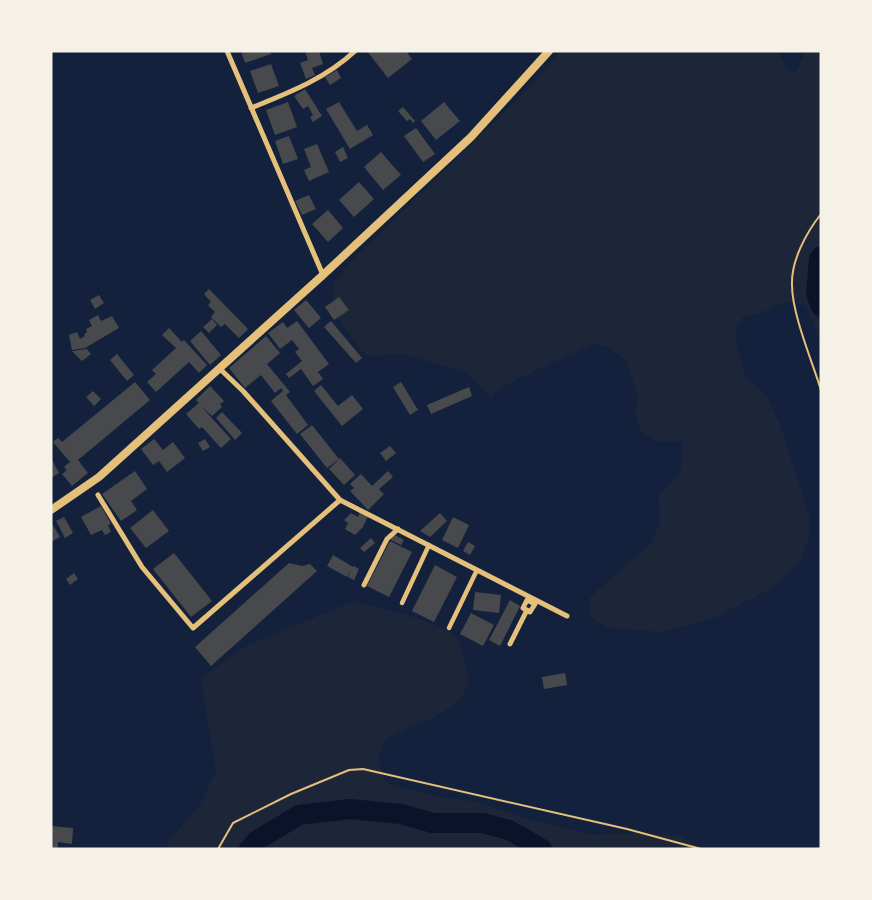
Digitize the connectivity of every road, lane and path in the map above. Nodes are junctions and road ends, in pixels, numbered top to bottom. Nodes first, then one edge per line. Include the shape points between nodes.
1 (227, 51) edge
2 (355, 51) edge
3 (549, 51) edge
4 (252, 108) junction
5 (821, 214) edge
6 (323, 275) junction
7 (219, 368) junction
8 (821, 390) edge
9 (98, 495) dead end
10 (340, 500) junction
11 (51, 510) edge
12 (398, 529) junction
13 (429, 545) junction
14 (477, 570) junction
15 (364, 585) dead end
16 (532, 600) junction
17 (402, 603) dead end
18 (567, 616) dead end
19 (449, 628) dead end
20 (510, 644) dead end
21 (218, 849) edge
22 (701, 849) edge

1 - 4 street
2 - 4 street via 324,75
3 - 6 main road via 471,137
4 - 6 street
5 - 8 path via 794,265 792,285 795,310
6 - 7 main road
7 - 10 street
7 - 11 main road via 99,476
9 - 10 street via 142,566 193,628
10 - 12 street
12 - 13 street
12 - 15 street via 387,540
13 - 14 street
13 - 17 street
14 - 16 street
14 - 19 street
16 - 18 street
16 - 20 street via 535,604 530,612 528,610
21 - 22 path via 233,823 291,794 349,770 363,769

